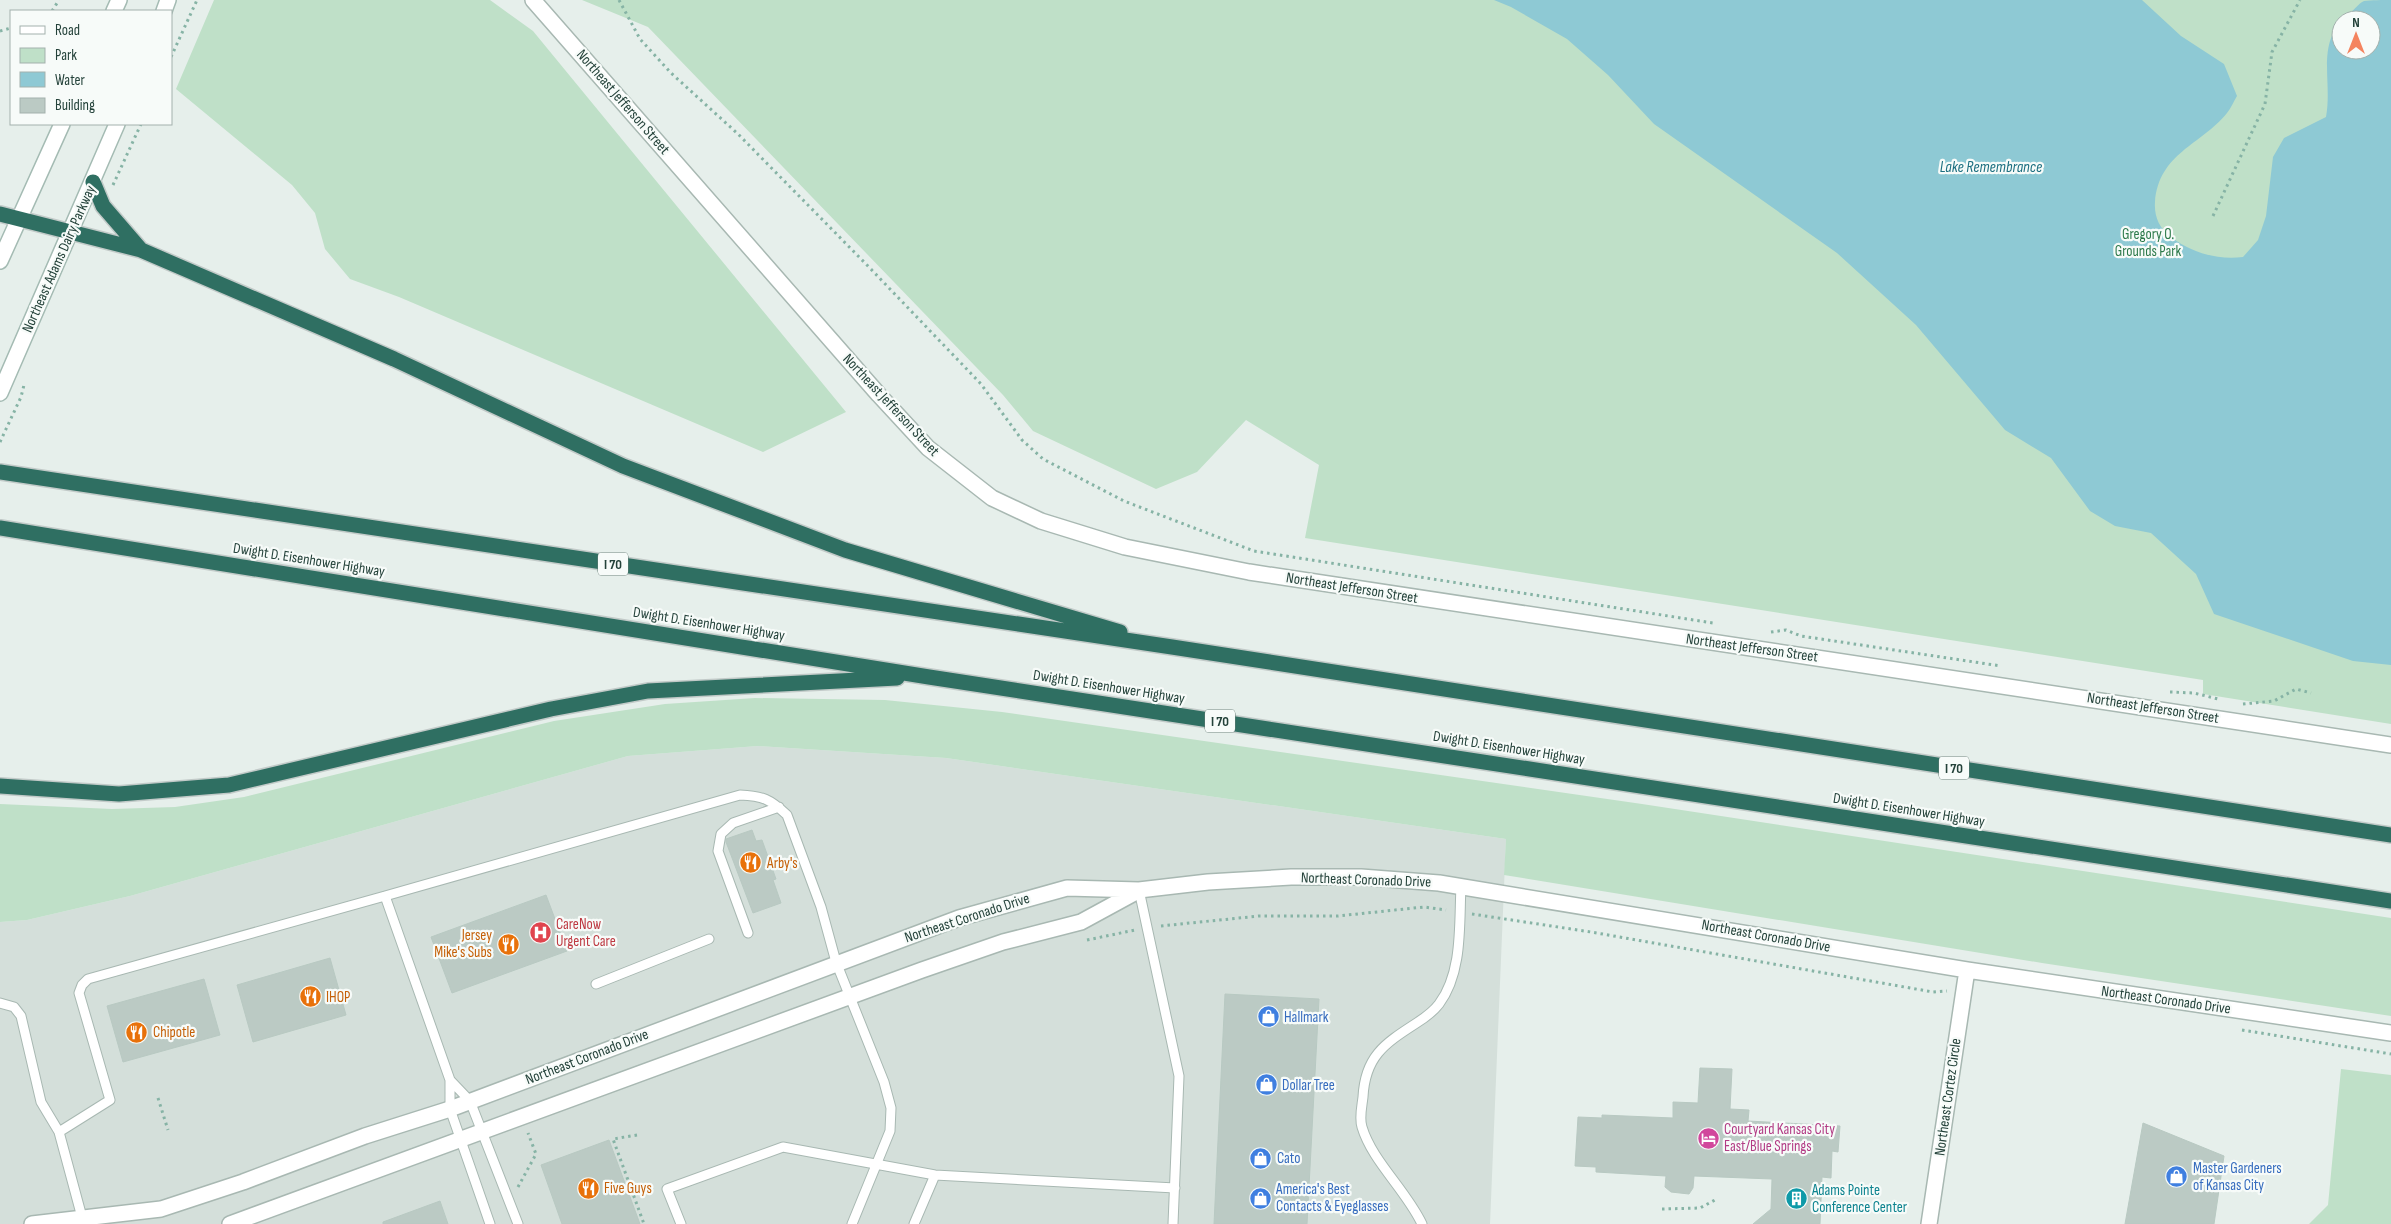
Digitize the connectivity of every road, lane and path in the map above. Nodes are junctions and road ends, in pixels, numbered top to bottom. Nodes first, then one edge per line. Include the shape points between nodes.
1 (197, 0) edge
2 (534, 0) edge
3 (619, 0) edge
4 (2300, 0) edge
5 (172, 55) edge
6 (62, 125) edge
7 (117, 125) edge
8 (141, 125) edge
9 (93, 182) junction
10 (112, 187) dead end
11 (0, 214) edge
12 (2213, 216) dead end
13 (19, 219) junction
14 (70, 232) junction
15 (141, 250) junction
16 (0, 261) edge
17 (0, 393) edge
18 (0, 472) edge
19 (0, 528) edge
20 (1715, 623) dead end
21 (1762, 631) dead end
22 (1172, 647) junction
23 (2007, 667) dead end
24 (929, 677) junction
25 (2168, 692) dead end
26 (2311, 693) dead end
27 (2220, 700) dead end
28 (2238, 704) dead end
29 (2391, 745) edge
30 (0, 786) edge
31 (778, 807) junction
32 (2391, 835) edge
33 (1461, 886) junction
34 (1139, 890) junction
35 (385, 896) junction
36 (2391, 901) edge
37 (1424, 907) dead end
38 (1485, 916) dead end
39 (1164, 926) dead end
40 (1118, 932) dead end
41 (748, 933) dead end
42 (709, 939) dead end
43 (1085, 940) dead end
44 (836, 962) junction
45 (1966, 970) junction
46 (596, 984) dead end
47 (1933, 992) dead end
48 (850, 996) junction
49 (0, 1004) edge
50 (2244, 1031) dead end
51 (2391, 1033) edge
52 (2391, 1054) edge
53 (450, 1080) junction
54 (158, 1098) dead end
55 (470, 1101) junction
56 (450, 1108) junction
57 (168, 1130) dead end
58 (481, 1131) junction
59 (59, 1132) junction
60 (528, 1133) dead end
61 (637, 1135) dead end
62 (460, 1139) junction
63 (876, 1164) junction
64 (935, 1175) junction
65 (1175, 1188) junction
66 (514, 1194) dead end
67 (1715, 1200) dead end
68 (1662, 1210) dead end
69 (83, 1222) edge
70 (32, 1224) edge
71 (230, 1224) edge
72 (490, 1224) edge
73 (518, 1224) edge
74 (644, 1224) edge
75 (680, 1224) edge
76 (852, 1224) edge
77 (914, 1224) edge
78 (1173, 1224) edge
79 (1422, 1224) edge
80 (1929, 1224) edge

1 - 5 path
2 - 29 street, Northeast Jefferson Street via 878,395 928,448 992,498 1041,521 1125,547 1249,572
3 - 20 path via 640,39 670,73 738,134 866,264 981,384 1022,440 1043,459 1124,501 1254,551
4 - 12 path via 2272,52 2264,104
6 - 13 street
7 - 9 street, Northeast Adams Dairy Parkway
8 - 10 path
9 - 14 street, Northeast Adams Dairy Parkway
9 - 15 highway via 103,206
11 - 13 highway
13 - 14 highway
13 - 16 street
14 - 15 highway
14 - 17 street, Northeast Adams Dairy Parkway
15 - 22 highway via 394,359 623,466 845,550
18 - 22 highway, I 70
19 - 24 highway, Dwight D. Eisenhower Highway / I 70
21 - 23 path via 1786,630 1801,636
22 - 32 highway, I 70
24 - 30 highway via 648,691 551,709 230,785 119,794
24 - 36 highway, Dwight D. Eisenhower Highway / I 70
25 - 27 path via 2194,693
26 - 28 path via 2296,689 2274,701
31 - 35 lane via 762,796 740,795
31 - 41 lane via 733,822 721,834 718,851
31 - 44 lane via 787,815 821,907
33 - 34 street, Northeast Coronado Drive via 1361,877 1291,877
33 - 45 street, Northeast Coronado Drive
33 - 79 lane via 1456,962 1439,1005 1384,1044 1371,1062 1364,1081 1361,1124 1366,1141 1408,1198
34 - 44 street, Northeast Coronado Drive via 1068,888 959,918
34 - 48 street, Northeast Coronado Drive via 1081,922 1003,942
34 - 65 lane via 1179,1076
35 - 53 lane
35 - 59 lane via 88,979 79,993 110,1100
37 - 39 path via 1338,916 1258,916
38 - 47 path
40 - 43 path
42 - 46 lane
44 - 48 lane
44 - 55 street, Northeast Coronado Drive
45 - 51 street, Northeast Coronado Drive
45 - 80 street, Northeast Cortez Circle
48 - 58 street, Northeast Coronado Drive
48 - 63 lane via 891,1108 890,1131
49 - 59 lane via 14,1007 21,1016 41,1102
50 - 52 path
53 - 55 lane
53 - 56 lane
54 - 57 path
55 - 56 street, Northeast Coronado Drive
55 - 58 lane
56 - 62 lane
56 - 69 street, Northeast Coronado Drive via 161,1209
58 - 62 street, Northeast Coronado Drive
58 - 73 lane
59 - 69 lane
60 - 66 path via 536,1154
61 - 74 path via 613,1139
62 - 71 street, Northeast Coronado Drive
62 - 72 lane
63 - 64 lane
63 - 75 lane via 783,1147 668,1189
63 - 76 lane
64 - 65 lane
64 - 77 lane
65 - 78 lane
67 - 68 path via 1700,1208
69 - 70 street, Northeast Coronado Drive

